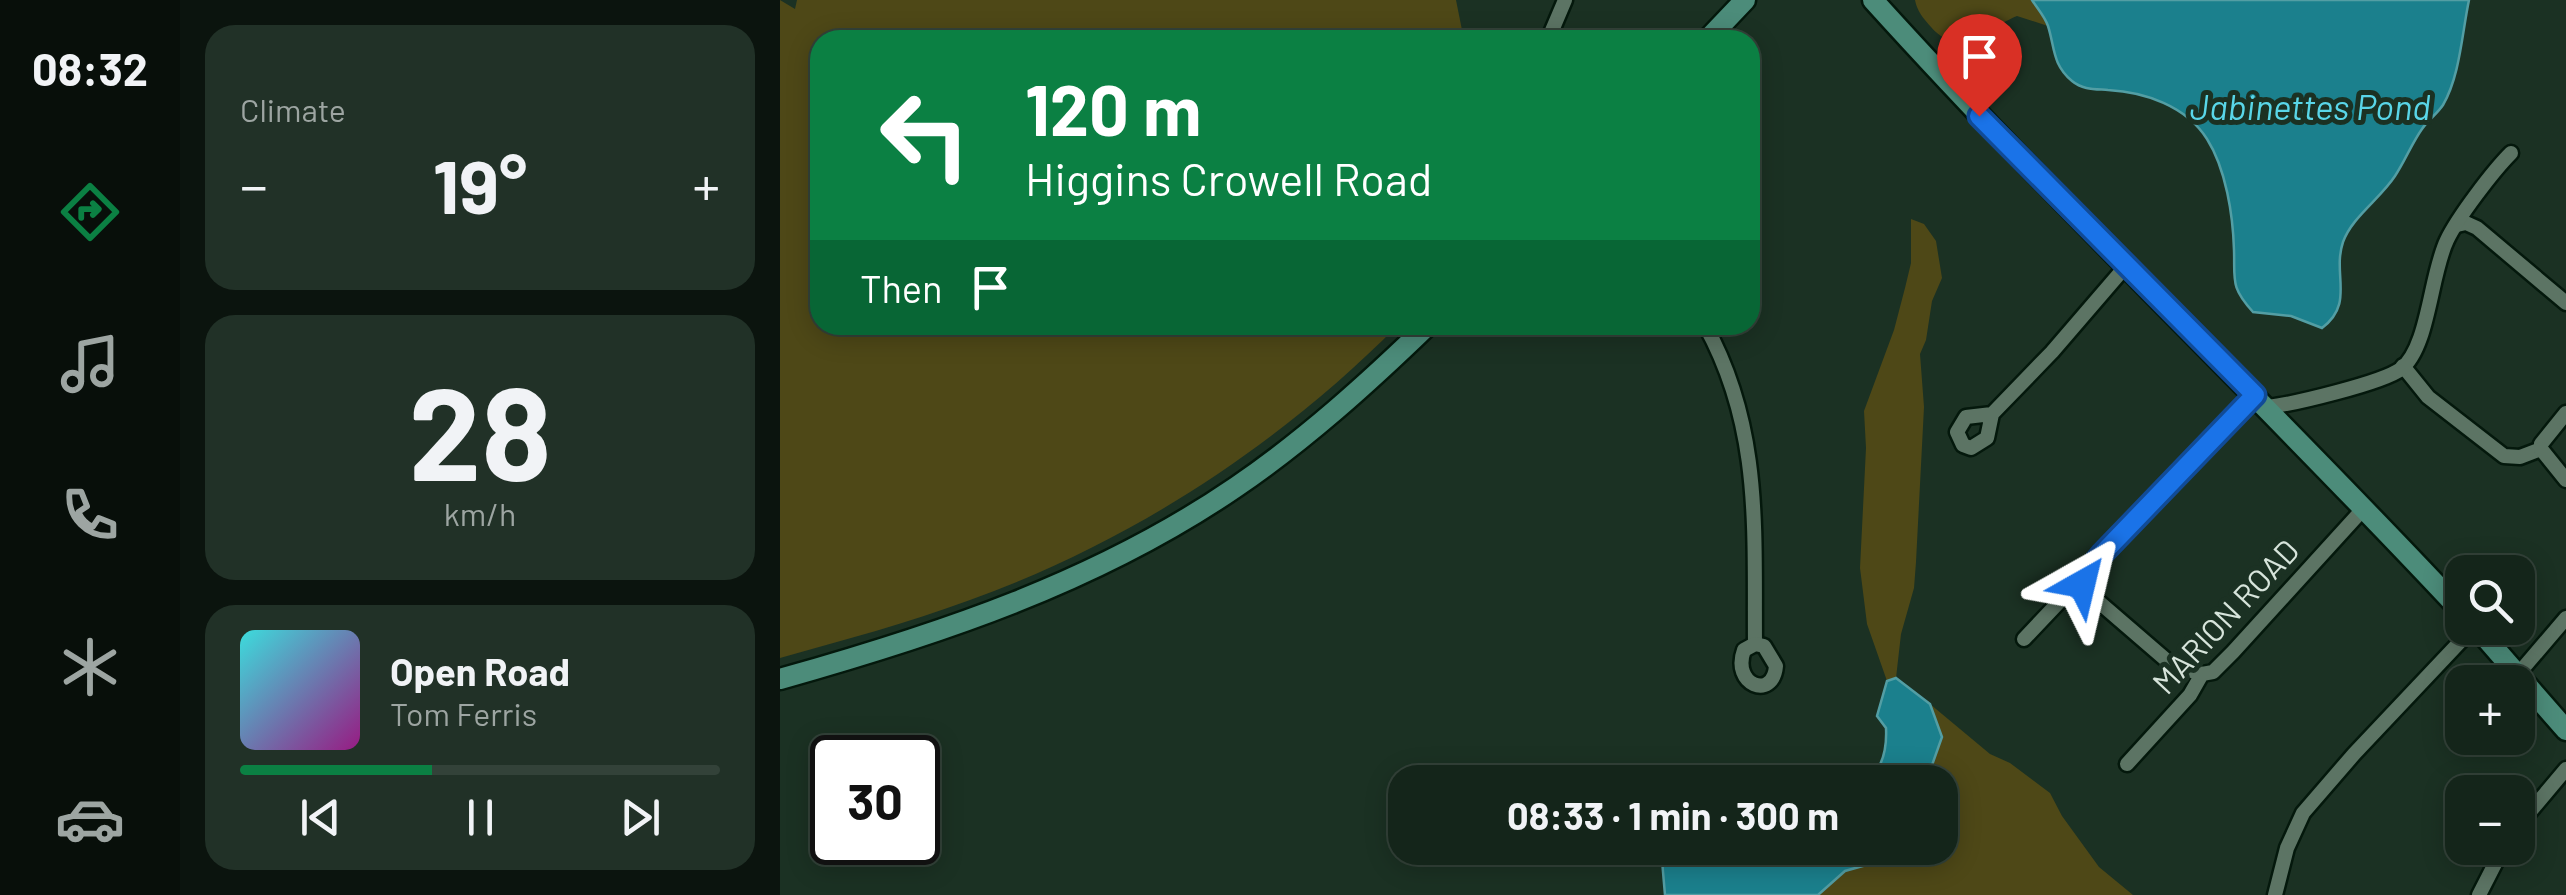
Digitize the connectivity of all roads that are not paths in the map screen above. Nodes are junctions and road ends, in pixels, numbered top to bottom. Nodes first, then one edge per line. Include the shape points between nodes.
1 (1565, 0) edge
2 (1745, 0) edge
3 (1873, 0) edge
4 (1552, 30) edge
5 (1716, 30) edge
6 (2511, 153) dead end
7 (2457, 225) junction
8 (2126, 266) junction
9 (2566, 303) edge
10 (1417, 335) edge
11 (1710, 335) edge
12 (2404, 366) junction
13 (2262, 401) junction
14 (2566, 413) edge
15 (1992, 414) dead end
16 (2541, 450) junction
17 (2566, 480) edge
18 (2365, 507) junction
19 (2083, 577) junction
20 (2445, 594) edge
21 (2566, 618) edge
22 (2024, 638) dead end
23 (1754, 644) dead end
24 (2459, 645) edge
25 (2491, 645) edge
26 (2510, 665) edge
27 (2525, 665) edge
28 (2202, 674) junction
29 (780, 679) edge
30 (2535, 693) edge
31 (2566, 730) edge
32 (2126, 764) dead end
33 (2566, 769) edge
34 (2535, 806) edge
35 (2494, 865) edge
36 (2275, 895) edge
37 (2478, 895) edge

1 - 4 street
2 - 5 main road
3 - 8 main road
6 - 7 street
7 - 9 street via 2477,228
7 - 12 street via 2442,252 2420,342
8 - 13 main road
8 - 15 street
10 - 29 main road via 1238,486 1144,542 976,619
11 - 23 street via 1730,376 1750,458
12 - 13 street via 2293,404
12 - 16 street via 2428,396 2504,456
13 - 18 main road
13 - 19 street
14 - 16 street
16 - 17 street
18 - 20 main road
18 - 28 street, MARION ROAD via 2223,662
19 - 22 street
19 - 28 street via 2086,590 2172,665
21 - 27 street
24 - 36 street via 2303,813
25 - 26 main road
28 - 32 street, MARION ROAD
30 - 31 main road
33 - 34 street
35 - 37 street

